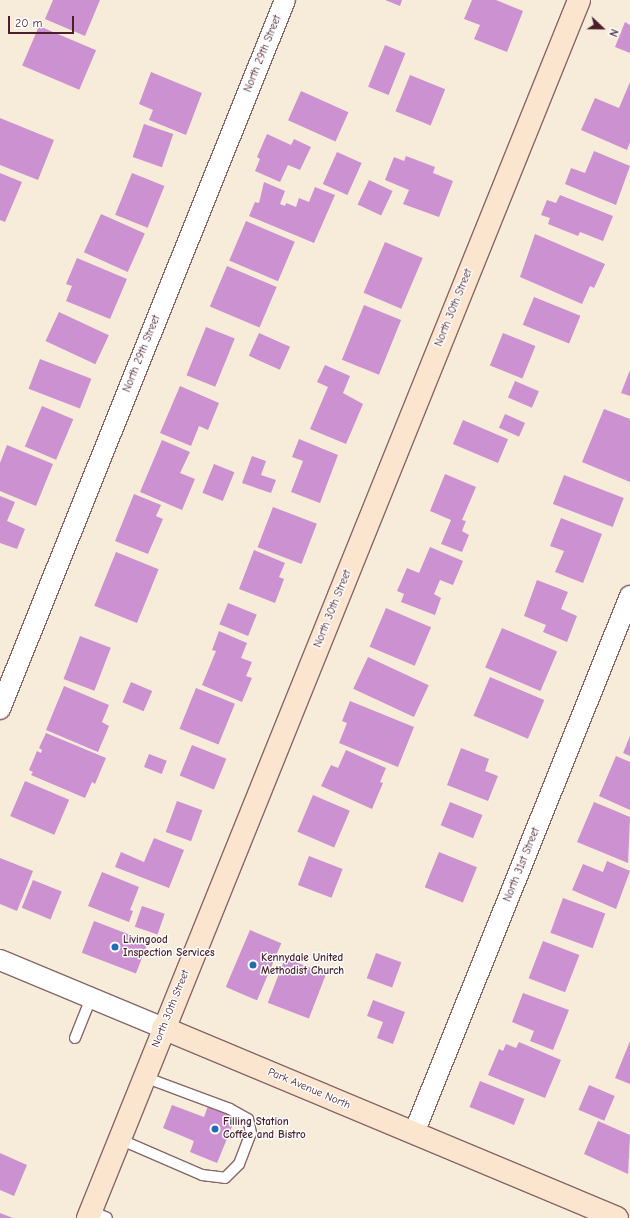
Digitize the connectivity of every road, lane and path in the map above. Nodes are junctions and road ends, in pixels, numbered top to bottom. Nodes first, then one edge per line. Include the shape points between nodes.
1 (285, 0) edge
2 (579, 0) edge
3 (630, 596) edge
4 (0, 709) edge
5 (0, 960) edge
6 (91, 998) junction
7 (164, 1028) junction
8 (75, 1038) dead end
9 (144, 1077) junction
10 (414, 1133) junction
11 (119, 1139) junction
12 (95, 1216) edge
13 (617, 1218) edge

1 - 4 street, North 29th Street
2 - 7 street, North 30th Street
3 - 10 street, North 31st Street
5 - 6 street, Park Avenue North
6 - 7 street, Park Avenue North
6 - 8 lane
7 - 9 street, North 30th Street
7 - 10 street, Park Avenue North
9 - 11 street, North 30th Street
9 - 11 lane via 230,1109 248,1120 251,1133 239,1164 225,1178 202,1175
10 - 13 street, Park Avenue North
11 - 12 street, North 30th Street

